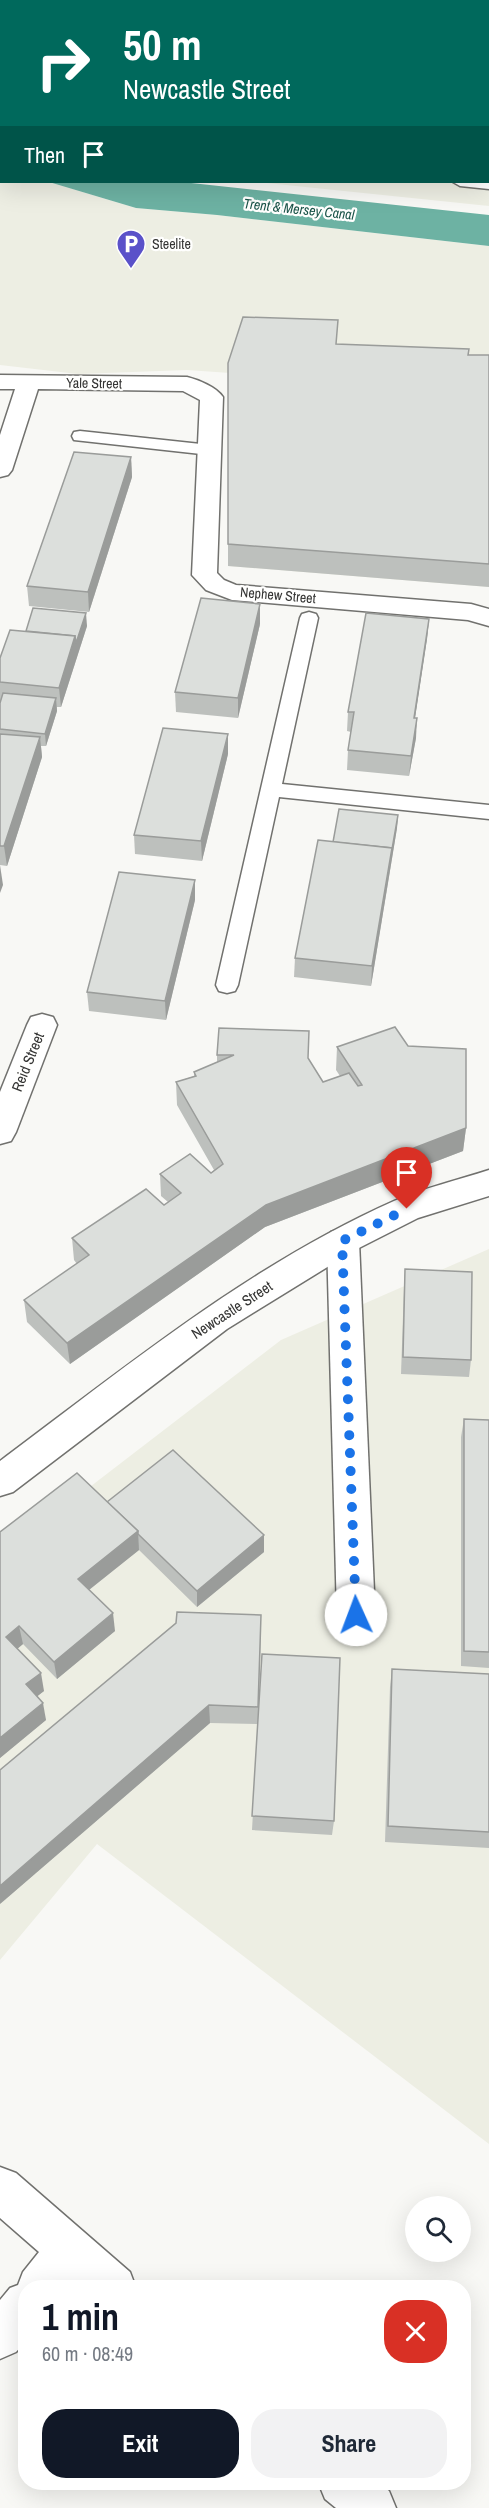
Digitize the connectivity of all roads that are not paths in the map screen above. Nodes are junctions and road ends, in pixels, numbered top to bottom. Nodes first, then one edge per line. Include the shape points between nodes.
1 (470, 183) edge
2 (489, 185) edge
3 (0, 382) edge
4 (29, 382) junction
5 (187, 384) joint
6 (80, 436) dead end
7 (210, 450) junction
8 (0, 470) edge
9 (309, 618) dead end
10 (489, 618) edge
11 (271, 789) junction
12 (489, 812) edge
13 (227, 985) dead end
14 (42, 1025) dead end
15 (0, 1132) edge
16 (489, 1183) edge
17 (342, 1241) junction
18 (0, 1481) edge
19 (356, 1615) dead end
20 (0, 2189) edge
21 (69, 2250) junction
22 (45, 2280) edge
23 (105, 2280) edge
24 (18, 2314) edge
25 (0, 2336) edge
26 (351, 2490) edge
27 (372, 2508) edge

1 - 2 lane
3 - 4 street, Yale Street
4 - 5 street, Yale Street
4 - 8 street
5 - 7 street, Nephew Street via 212,397
6 - 7 lane
7 - 10 street, Nephew Street via 204,575 215,585 232,592 471,612
9 - 11 lane
11 - 12 lane
11 - 13 lane
14 - 15 street, Reid Street
16 - 17 street, Newcastle Street via 407,1209
17 - 18 street, Newcastle Street via 215,1319
17 - 19 street
20 - 21 street
21 - 22 street
21 - 23 street
24 - 25 street
26 - 27 street

